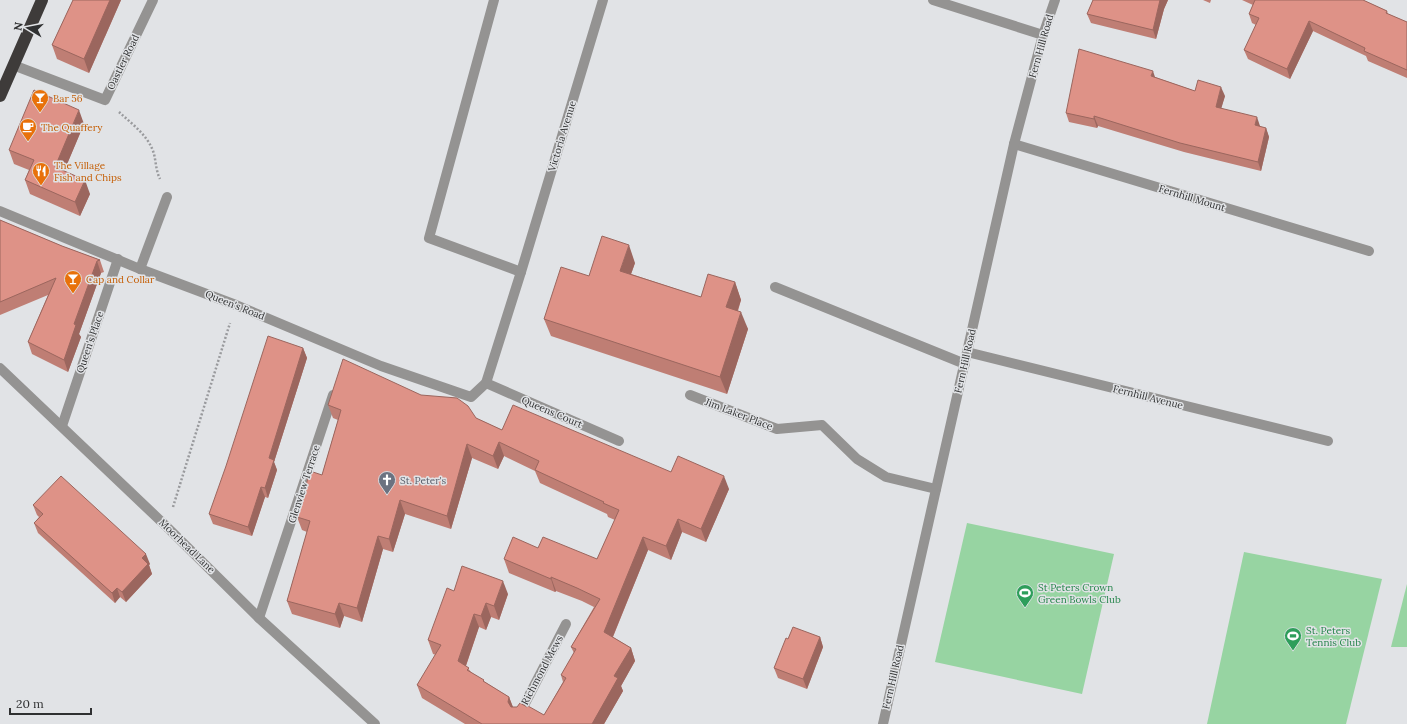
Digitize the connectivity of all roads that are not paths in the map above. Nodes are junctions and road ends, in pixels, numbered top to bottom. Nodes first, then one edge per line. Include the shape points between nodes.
1 (42, 0) edge
2 (153, 0) edge
3 (494, 0) edge
4 (603, 0) edge
5 (934, 0) edge
6 (1055, 0) edge
7 (1043, 35) junction
8 (13, 65) junction
9 (0, 96) edge
10 (1014, 144) junction
11 (167, 197) road end
12 (0, 211) edge
13 (1369, 251) dead end
14 (118, 259) junction
15 (140, 269) junction
16 (521, 272) junction
17 (775, 287) dead end
18 (967, 352) junction
19 (965, 364) junction
20 (0, 368) edge
21 (486, 383) junction
22 (336, 388) edge
23 (690, 395) dead end
24 (62, 426) junction
25 (619, 441) dead end
26 (1328, 441) dead end
27 (936, 488) junction
28 (260, 618) junction
29 (566, 624) dead end
30 (519, 715) edge
31 (375, 724) edge
32 (882, 724) edge

1 - 8 highway
2 - 8 street, Oastler Road via 105,100
3 - 16 street via 429,238
4 - 16 street, Victoria Avenue
5 - 7 street
6 - 7 street, Fern Hill Road
7 - 10 street, Fern Hill Road
8 - 9 highway
10 - 13 street, Fernhill Mount
10 - 18 street, Fern Hill Road
11 - 15 street
12 - 14 street, Queen's Road
14 - 15 street, Queen's Road
14 - 24 street, Queen's Place
15 - 21 street, Queen's Road via 236,305 346,355 471,397
16 - 21 street, Victoria Avenue
17 - 19 street
18 - 19 street, Fern Hill Road
18 - 26 street, Fernhill Avenue
19 - 27 street, Fern Hill Road
20 - 24 street, Moorhead Lane
21 - 25 street, Queens Court
22 - 28 street, Glenview Terrace
23 - 27 street, Jim Laker Place via 777,429 822,425 857,459 886,477
24 - 28 street, Moorhead Lane
27 - 32 street, Fern Hill Road
28 - 31 street, Moorhead Lane
29 - 30 street, Richmond Mews

